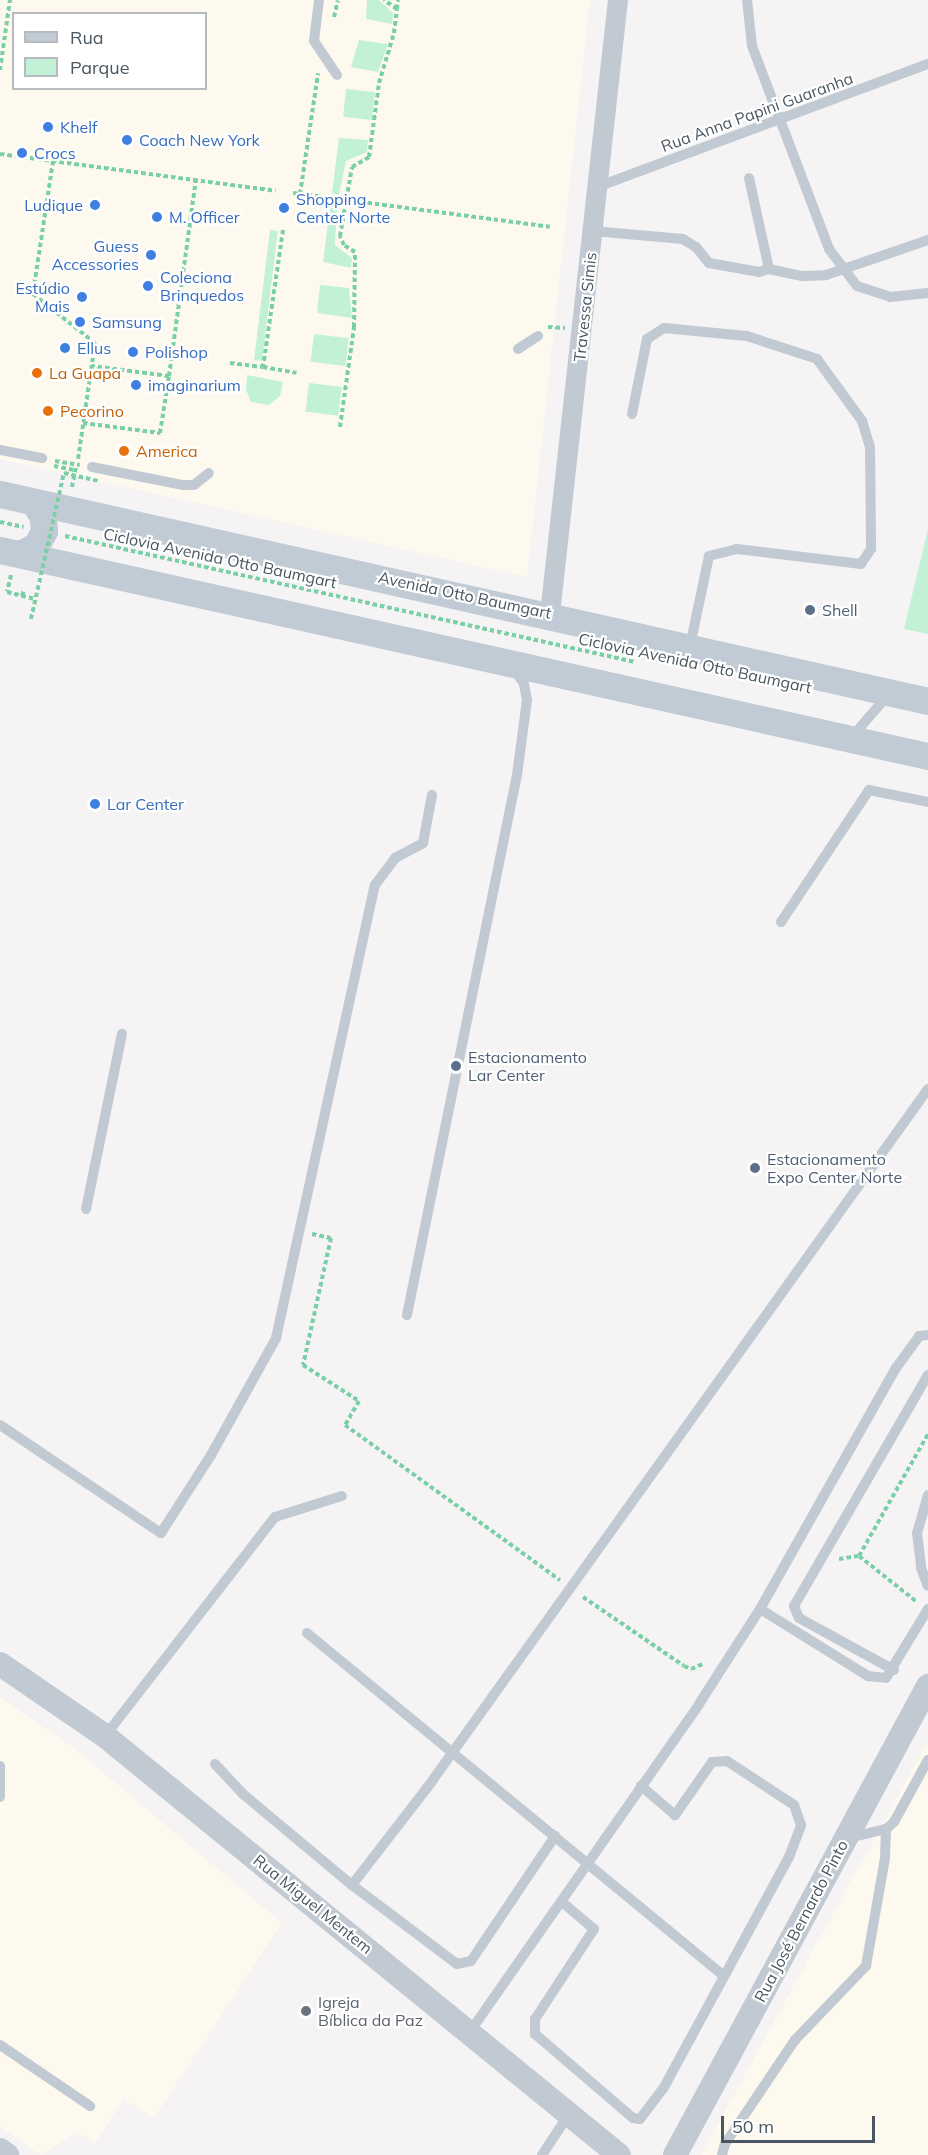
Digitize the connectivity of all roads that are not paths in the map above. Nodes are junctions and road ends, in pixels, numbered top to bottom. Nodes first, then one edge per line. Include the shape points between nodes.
1 (319, 0) edge
2 (618, 0) edge
3 (747, 0) edge
4 (928, 64) edge
5 (337, 75) dead end
6 (782, 118) junction
7 (749, 178) dead end
8 (597, 187) junction
9 (592, 231) junction
10 (928, 240) edge
11 (770, 269) junction
12 (845, 271) junction
13 (928, 293) edge
14 (537, 336) dead end
15 (518, 349) dead end
16 (632, 414) dead end
17 (0, 450) edge
18 (42, 458) road end
19 (92, 467) road end
20 (209, 473) dead end
21 (0, 494) edge
22 (74, 499) junction
23 (33, 502) junction
24 (49, 533) junction
25 (13, 560) edge
26 (64, 564) junction
27 (550, 614) junction
28 (690, 646) junction
29 (511, 664) junction
30 (890, 693) junction
31 (928, 701) edge
32 (850, 740) junction
33 (928, 756) edge
34 (432, 795) dead end
35 (928, 802) edge
36 (781, 922) dead end
37 (122, 1034) dead end
38 (928, 1089) edge
39 (86, 1209) dead end
40 (407, 1316) dead end
41 (928, 1335) edge
42 (928, 1375) edge
43 (0, 1425) edge
44 (928, 1495) edge
45 (342, 1496) dead end
46 (928, 1586) edge
47 (760, 1609) junction
48 (926, 1612) edge
49 (307, 1633) dead end
50 (0, 1664) edge
51 (894, 1670) junction
52 (928, 1686) edge
53 (105, 1736) junction
54 (452, 1752) junction
55 (928, 1760) edge
56 (215, 1764) dead end
57 (0, 1766) edge
58 (641, 1786) junction
59 (0, 1797) edge
60 (886, 1829) junction
61 (555, 1836) junction
62 (846, 1839) junction
63 (590, 1864) junction
64 (352, 1885) junction
65 (562, 1902) junction
66 (724, 1976) junction
67 (469, 2033) junction
68 (0, 2045) edge
69 (90, 2106) dead end
70 (569, 2114) junction
71 (0, 2150) edge
72 (8, 2155) edge
73 (542, 2155) edge
74 (619, 2155) edge
75 (675, 2155) edge
76 (722, 2155) edge

1 - 5 lane via 314,41
2 - 8 street, Travessa Simis
3 - 6 lane via 752,46
4 - 6 lane, Rua Anna Papini Guaranha
6 - 8 lane, Rua Anna Papini Guaranha
6 - 12 lane via 829,249
7 - 11 lane
8 - 9 street, Travessa Simis
9 - 11 lane via 683,239 709,263 759,272
9 - 27 street, Travessa Simis
10 - 12 lane
11 - 12 lane via 803,276
12 - 13 lane via 857,286 890,297
14 - 15 lane
16 - 28 lane via 647,339 664,328 747,336 817,359 862,421 870,447 871,549 861,564 737,549 709,556
17 - 18 lane
19 - 20 lane via 183,485 194,485
21 - 23 main road, Avenida Otto Baumgart
22 - 23 main road, Avenida Otto Baumgart
22 - 24 main road via 61,522
22 - 27 main road, Avenida Otto Baumgart
23 - 24 main road
24 - 25 main road
24 - 26 main road
25 - 26 main road
26 - 29 main road
27 - 28 main road, Avenida Otto Baumgart
28 - 30 main road, Avenida Otto Baumgart
29 - 32 main road
29 - 40 lane via 524,684 527,700 517,775
30 - 31 main road, Avenida Otto Baumgart
30 - 32 lane
32 - 33 main road
34 - 43 lane via 423,843 395,858 375,885 276,1338 211,1455 161,1533
35 - 36 lane via 869,790
37 - 39 lane
38 - 54 lane
41 - 47 lane via 920,1336 896,1368
42 - 51 lane via 794,1606 795,1613
44 - 46 lane via 917,1533 921,1568
45 - 53 lane via 275,1517
47 - 51 lane via 868,1676 886,1678
47 - 58 lane
48 - 51 lane
49 - 54 lane
50 - 53 street, Rua Miguel Mentem
52 - 62 street, Rua José Bernardo Pinto
53 - 67 street, Rua Miguel Mentem
54 - 61 lane
54 - 64 lane
55 - 60 lane via 894,1822
56 - 64 lane via 243,1794
57 - 59 lane
58 - 63 lane
58 - 66 lane via 675,1815 707,1768 718,1760 727,1761 799,1811 801,1825 789,1857
60 - 62 lane
60 - 76 lane via 885,1858 866,1966 795,2040 725,2144
61 - 63 lane
61 - 64 lane via 471,1961 462,1965 450,1961
62 - 75 street, Rua José Bernardo Pinto
63 - 65 lane
63 - 66 lane
65 - 66 lane via 594,1929 535,2019 535,2034 633,2118 645,2115 663,2090
65 - 67 lane
67 - 70 street, Rua Miguel Mentem
68 - 69 lane
70 - 73 lane
70 - 74 street, Rua Miguel Mentem
71 - 72 street

